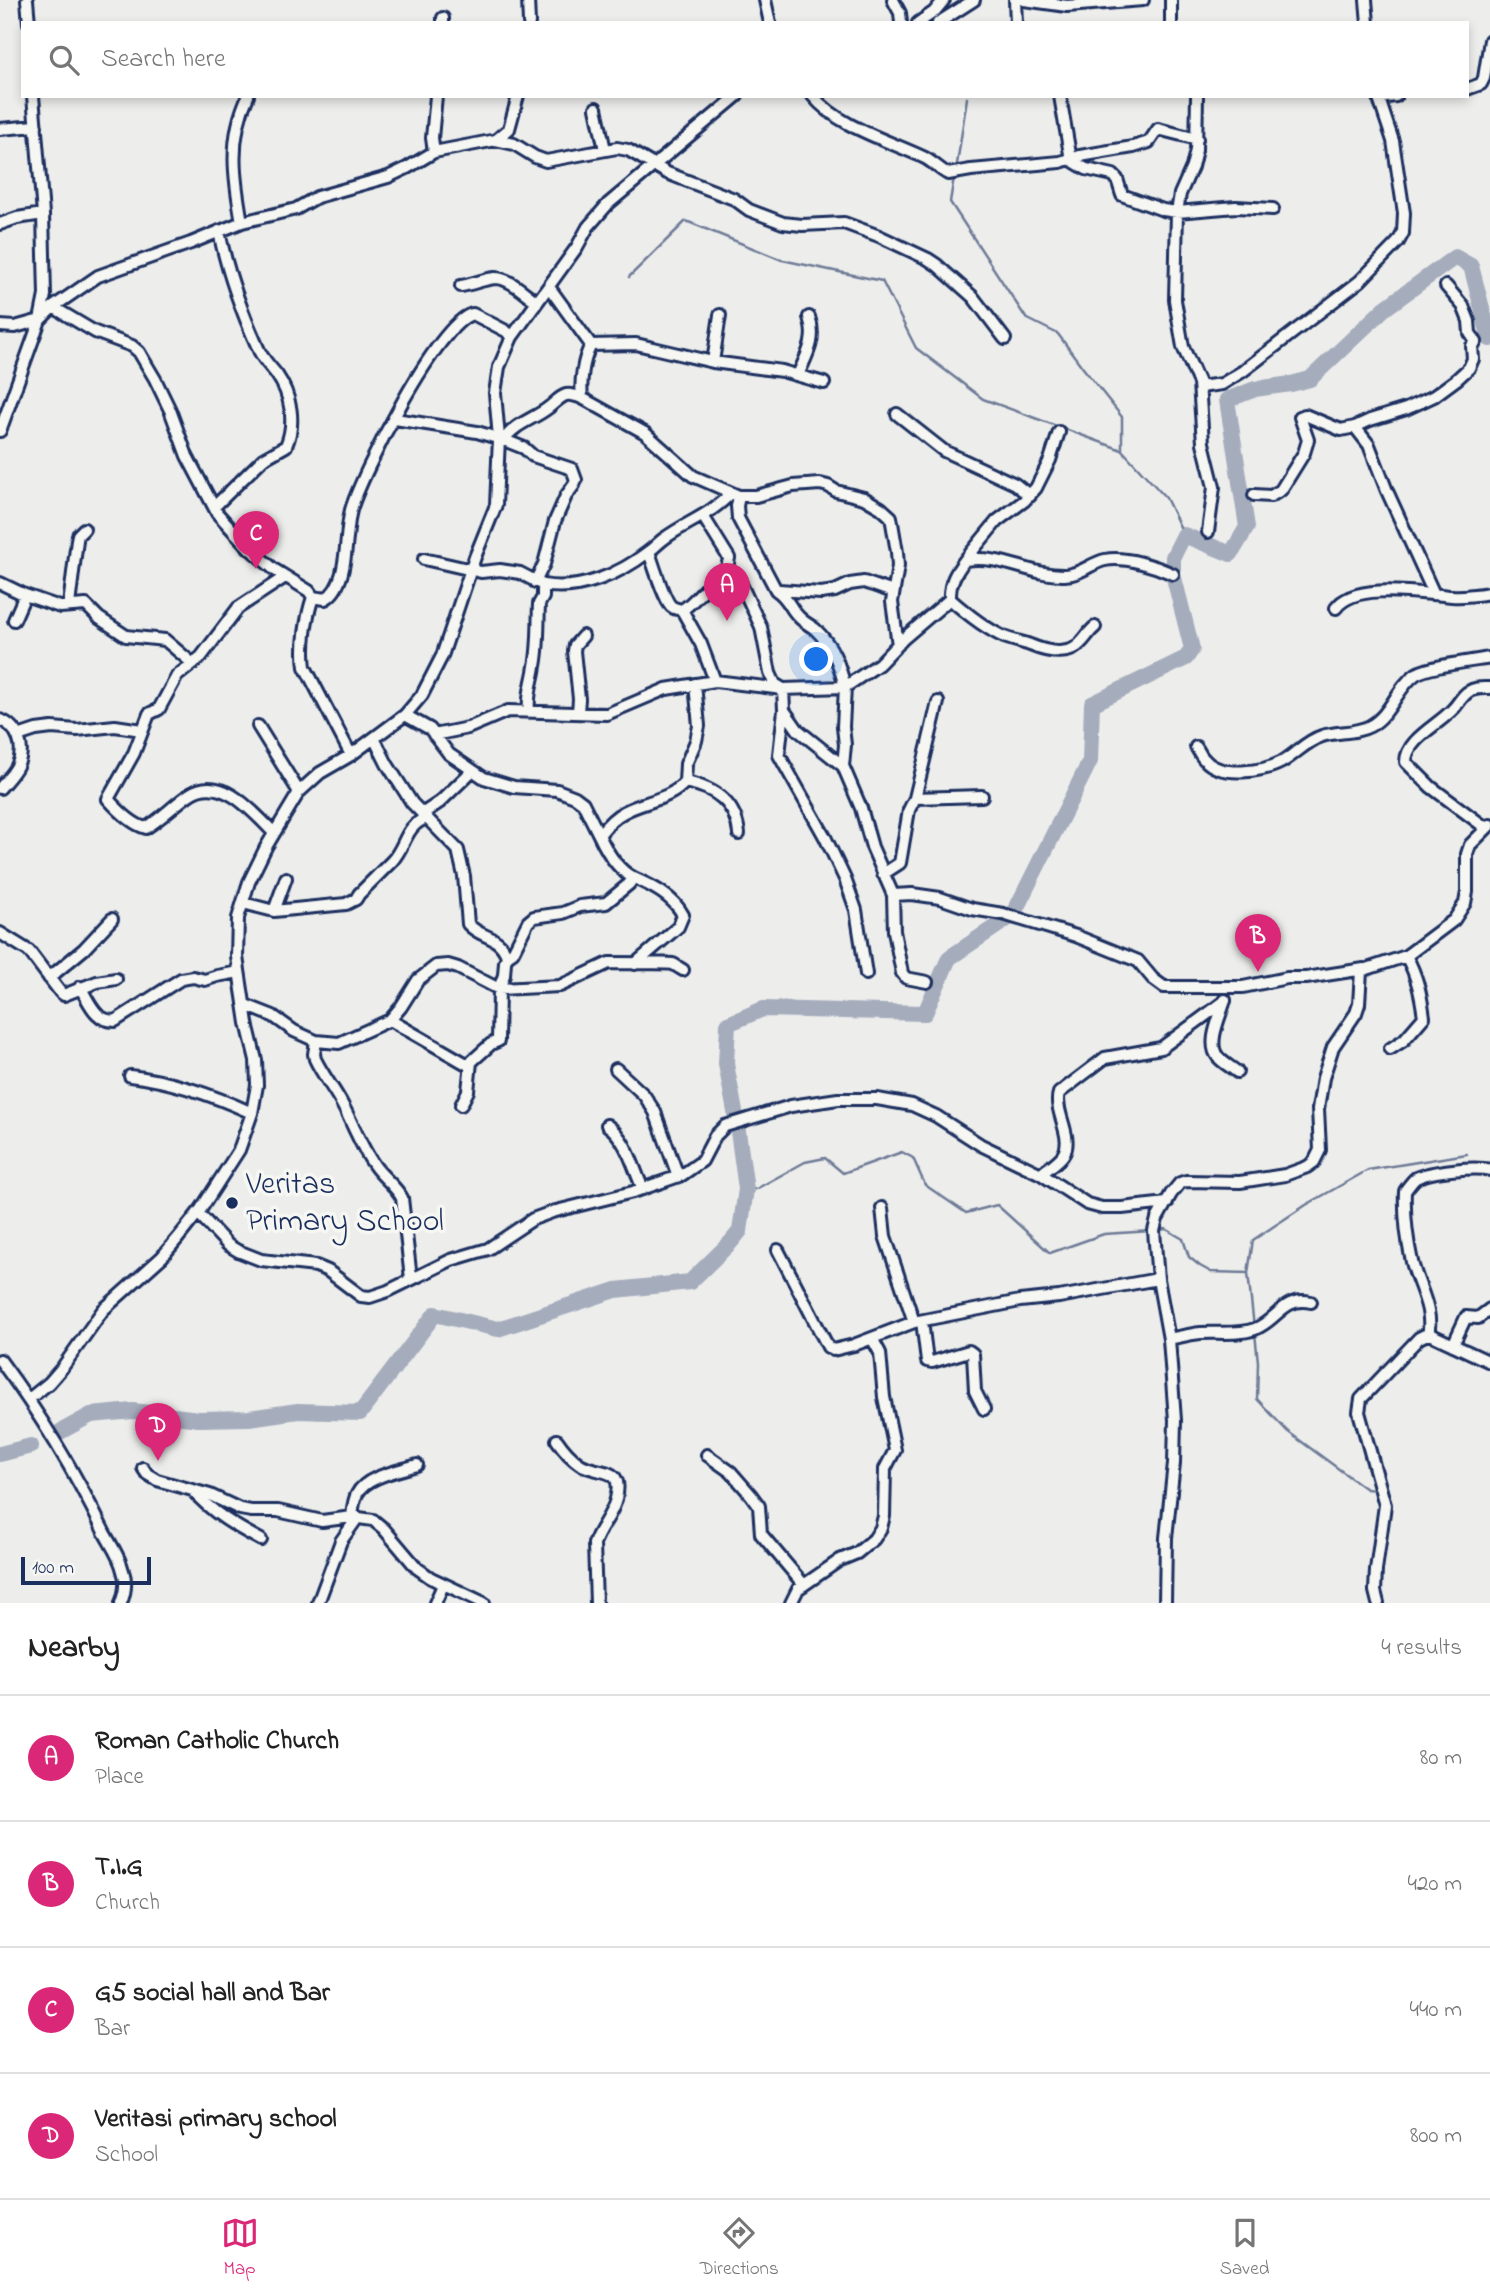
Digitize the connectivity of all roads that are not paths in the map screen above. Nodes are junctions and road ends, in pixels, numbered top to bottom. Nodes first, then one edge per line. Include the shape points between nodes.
1 (27, 0) edge
2 (528, 0) edge
3 (765, 0) edge
4 (893, 0) edge
5 (944, 0) edge
6 (974, 0) edge
7 (1016, 0) edge
8 (1024, 0) edge
9 (1143, 0) edge
10 (1171, 0) edge
11 (1366, 0) edge
12 (29, 21) edge
13 (529, 21) edge
14 (769, 21) edge
15 (901, 21) edge
16 (921, 21) edge
17 (941, 21) edge
18 (1016, 21) edge
19 (1171, 21) edge
20 (1368, 21) edge
21 (1490, 40) edge
22 (1469, 88) edge
23 (33, 98) edge
24 (247, 98) edge
25 (436, 98) edge
26 (517, 98) edge
27 (735, 98) edge
28 (815, 98) edge
29 (1060, 98) edge
30 (1198, 98) edge
31 (1378, 98) edge
32 (596, 108) dead end
33 (36, 126) junction
34 (0, 129) edge
35 (509, 129) junction
36 (1197, 139) junction
37 (496, 141) junction
38 (518, 146) junction
39 (604, 150) junction
40 (434, 152) junction
41 (1071, 160) junction
42 (654, 164) junction
43 (1273, 209) dead end
44 (1177, 212) junction
45 (43, 214) junction
46 (242, 222) junction
47 (0, 224) edge
48 (219, 231) junction
49 (461, 286) dead end
50 (1446, 286) dead end
51 (549, 287) junction
52 (536, 301) junction
53 (53, 307) junction
54 (719, 315) dead end
55 (808, 317) dead end
56 (40, 320) junction
57 (0, 326) edge
58 (512, 337) junction
59 (1005, 339) dead end
60 (591, 345) junction
61 (713, 362) junction
62 (798, 375) junction
63 (824, 383) dead end
64 (1216, 386) junction
65 (1200, 387) junction
66 (582, 398) junction
67 (1200, 401) junction
68 (897, 414) dead end
69 (395, 419) junction
70 (1355, 427) junction
71 (0, 431) edge
72 (1059, 432) dead end
73 (502, 439) junction
74 (735, 494) junction
75 (1254, 495) dead end
76 (1030, 496) junction
77 (215, 506) junction
78 (703, 516) junction
79 (83, 529) dead end
80 (1208, 532) dead end
81 (649, 552) junction
82 (424, 559) dead end
83 (965, 560) junction
84 (472, 570) junction
85 (1173, 574) dead end
86 (285, 577) junction
87 (0, 583) edge
88 (539, 583) junction
89 (709, 584) junction
90 (776, 590) junction
91 (893, 592) junction
92 (1490, 593) edge
93 (1434, 594) junction
94 (25, 595) junction
95 (313, 597) junction
96 (950, 599) junction
97 (69, 605) junction
98 (1336, 608) dead end
99 (682, 610) junction
100 (14, 620) dead end
101 (1096, 627) dead end
102 (583, 636) dead end
103 (898, 645) junction
104 (1490, 658) edge
105 (192, 663) junction
106 (715, 681) junction
107 (695, 684) junction
108 (845, 687) junction
109 (1490, 688) edge
110 (783, 689) junction
111 (938, 702) dead end
112 (528, 710) junction
113 (784, 710) junction
114 (578, 712) junction
115 (405, 715) junction
116 (0, 720) edge
117 (258, 726) dead end
118 (142, 730) junction
119 (434, 735) junction
120 (18, 736) junction
121 (374, 738) junction
122 (1196, 747) dead end
123 (351, 755) junction
124 (843, 766) junction
125 (472, 771) junction
126 (685, 782) junction
127 (0, 788) edge
128 (299, 792) junction
129 (982, 796) dead end
130 (915, 798) junction
131 (425, 816) junction
132 (1488, 826) edge
133 (274, 833) junction
134 (739, 834) dead end
135 (599, 835) junction
136 (883, 874) junction
137 (286, 877) dead end
138 (633, 878) junction
139 (893, 895) junction
140 (243, 903) junction
141 (274, 911) junction
142 (112, 919) dead end
143 (0, 933) edge
144 (1406, 956) junction
145 (507, 957) junction
146 (635, 964) junction
147 (1364, 969) junction
148 (683, 970) dead end
149 (239, 972) junction
150 (866, 974) dead end
151 (49, 978) junction
152 (116, 979) dead end
153 (927, 982) dead end
154 (80, 987) junction
155 (1229, 987) junction
156 (499, 989) junction
157 (1225, 1001) junction
158 (245, 1005) junction
159 (390, 1020) junction
160 (316, 1041) junction
161 (1390, 1049) dead end
162 (470, 1066) junction
163 (617, 1069) dead end
164 (1237, 1072) dead end
165 (130, 1076) dead end
166 (461, 1105) dead end
167 (252, 1113) junction
168 (607, 1125) dead end
169 (1490, 1170) edge
170 (1041, 1174) junction
171 (678, 1177) junction
172 (643, 1189) junction
173 (1167, 1203) junction
174 (882, 1208) dead end
175 (198, 1213) junction
176 (778, 1250) dead end
177 (411, 1279) junction
178 (1158, 1279) junction
179 (1311, 1302) dead end
180 (1490, 1308) edge
181 (918, 1322) junction
182 (1428, 1335) junction
183 (872, 1338) junction
184 (1169, 1339) junction
185 (1453, 1345) junction
186 (0, 1360) edge
187 (1490, 1362) edge
188 (29, 1399) junction
189 (984, 1409) dead end
190 (557, 1440) dead end
191 (707, 1455) dead end
192 (417, 1465) dead end
193 (143, 1468) dead end
194 (192, 1490) junction
195 (355, 1517) junction
196 (261, 1540) dead end
197 (443, 1585) junction
198 (804, 1585) junction
199 (121, 1603) edge
200 (318, 1603) edge
201 (435, 1603) edge
202 (484, 1603) edge
203 (596, 1603) edge
204 (791, 1603) edge
205 (1165, 1603) edge
206 (1378, 1603) edge

1 - 12 street
2 - 13 street
3 - 14 street
4 - 15 street
5 - 16 street
6 - 17 street
7 - 18 street
8 - 9 street via 1067,6
10 - 19 street
11 - 20 street
21 - 22 street via 1485,78
23 - 33 street
24 - 46 street via 232,164
25 - 40 street
26 - 35 street
27 - 42 street
28 - 41 street via 879,139 925,158 948,174
29 - 41 street
30 - 36 street
31 - 64 street via 1393,141 1404,213 1398,242 1338,299
32 - 39 street
33 - 34 street
33 - 45 street
35 - 37 street
35 - 38 street
36 - 41 street via 1158,129 1144,144
36 - 44 street
37 - 38 street
37 - 40 street
38 - 39 street via 546,161
39 - 42 street via 628,150
40 - 46 street via 380,180
41 - 44 street via 1113,175 1127,198
42 - 51 street via 596,217
42 - 59 street via 783,223 844,223 928,259 973,297
43 - 44 street
44 - 65 street via 1175,300 1183,347
45 - 47 street
45 - 56 street via 46,270
46 - 48 street
48 - 53 street via 98,276
48 - 77 street via 230,280 259,350 286,393 291,425 286,446 264,459
49 - 52 street via 505,279
50 - 70 street via 1463,306 1476,342 1469,368 1422,402
51 - 52 street
51 - 60 street
52 - 58 street
53 - 56 street
53 - 77 street via 139,352
54 - 61 street
55 - 62 street via 813,331
56 - 57 street
56 - 71 street
58 - 69 street via 473,314 460,320 404,397
58 - 73 street via 496,378
60 - 61 street via 636,344
60 - 66 street
61 - 62 street
62 - 63 street
64 - 65 street
64 - 67 street via 1211,398
65 - 67 street
66 - 73 street via 566,395
66 - 74 street via 645,433 694,476
67 - 80 street via 1203,443 1214,487
68 - 76 street via 944,450 1016,484
69 - 73 street
69 - 95 street via 369,465 351,511 337,588 325,599
70 - 75 street via 1340,430 1300,416 1308,440 1304,453 1280,489 1271,496
70 - 93 street via 1369,445
72 - 76 street
73 - 84 street via 496,505
73 - 88 street via 572,469 576,480 555,521
74 - 78 street
74 - 90 street via 738,519
74 - 91 street via 756,496 820,484 881,508 894,528 898,566
76 - 83 street via 998,521
77 - 86 street via 249,548
78 - 81 street
78 - 89 street via 729,558 727,568
79 - 97 street via 77,540
81 - 88 street via 592,581 568,586
81 - 99 street via 669,604
82 - 84 street
83 - 85 street via 993,558 1066,575 1107,560 1150,564
83 - 96 street via 952,581
84 - 88 street via 520,573
84 - 115 street via 442,656 422,695
86 - 95 street
86 - 105 street via 238,608
87 - 94 street
88 - 112 street via 543,597
89 - 99 street
89 - 110 street via 729,579 741,584 761,628 770,673
90 - 91 street via 821,593 864,582
90 - 108 street via 835,652
91 - 103 street
92 - 93 street
93 - 98 street via 1369,594 1349,597
94 - 97 street via 60,607
94 - 100 street
95 - 123 street via 305,667
96 - 101 street via 1003,637 1040,650 1071,650
96 - 103 street
97 - 105 street via 86,605 126,636 165,640
99 - 106 street
102 - 114 street via 574,651
103 - 108 street
104 - 122 street via 1420,672 1370,726 1320,736 1282,762 1259,771 1211,765
105 - 118 street via 177,676
106 - 107 street
106 - 110 street
107 - 114 street via 666,689 607,714
107 - 126 street via 699,726
108 - 110 street
108 - 124 street
109 - 132 street via 1469,691 1410,749 1406,762 1431,787
110 - 113 street
111 - 130 street
112 - 114 street
112 - 119 street via 508,710 468,728
113 - 124 street via 798,730
113 - 150 street via 779,755 845,879 856,910
115 - 119 street
115 - 121 street
116 - 120 street via 11,724
117 - 128 street
118 - 120 street via 52,728
118 - 133 street via 108,799 131,820 146,828 194,791 215,788 242,802
119 - 125 street
120 - 127 street via 20,759
121 - 123 street
121 - 131 street via 400,786
123 - 128 street
124 - 136 street
125 - 131 street
125 - 135 street via 496,783 568,793 583,803
126 - 134 street via 702,785 724,799 738,820
126 - 135 street via 666,796 625,811
128 - 133 street
129 - 130 street
130 - 136 street via 900,863
131 - 141 street via 408,831 396,856 352,902
131 - 145 street via 458,850 468,924 502,945
132 - 144 street via 1467,854 1467,892 1460,912
133 - 140 street
135 - 138 street via 611,857
136 - 139 street
137 - 141 street
138 - 145 street via 606,903 534,917
138 - 146 street via 644,880 672,900 683,915 673,932
139 - 153 street via 902,973
139 - 155 street via 925,895 1076,936 1127,954 1164,987
140 - 141 street
140 - 149 street via 237,926
142 - 151 street
143 - 151 street via 29,951
144 - 147 street
144 - 161 street via 1418,982 1424,1017
145 - 156 street
146 - 148 street via 674,964
146 - 156 street via 609,964 560,986
147 - 155 street
147 - 173 street via 1356,1013 1333,1047 1324,1078 1318,1109 1320,1150 1314,1162 1285,1175 1240,1182 1186,1181
149 - 154 street via 205,980 181,979 115,1021 98,1017
149 - 158 street
151 - 154 street via 64,995
152 - 154 street
155 - 157 street
156 - 159 street via 458,968 436,966 418,980
156 - 162 street via 498,1041
157 - 164 street via 1214,1033 1214,1051
157 - 170 street via 1161,1048 1105,1058 1067,1085 1056,1102 1064,1126 1064,1154
158 - 160 street
158 - 167 street via 257,1072
159 - 160 street via 339,1043
159 - 162 street
160 - 177 street via 315,1059 363,1148 402,1198
162 - 166 street via 468,1091
163 - 171 street via 655,1112
165 - 167 street via 210,1095
167 - 175 street via 239,1150
168 - 172 street via 624,1145
169 - 182 street via 1436,1173 1416,1178 1405,1191 1412,1260 1431,1322
170 - 171 street via 912,1105 877,1099 791,1106 725,1126 702,1161
170 - 173 street via 1087,1205
171 - 172 street
172 - 177 street via 533,1219 488,1249
173 - 178 street via 1154,1230
174 - 181 street via 885,1236
175 - 177 street via 239,1251 261,1260 316,1266 361,1296 387,1292
175 - 188 street via 162,1257 103,1310 62,1368
176 - 183 street via 828,1347 839,1349
178 - 181 street
178 - 184 street
179 - 184 street via 1285,1306 1265,1324 1247,1331
180 - 185 street via 1478,1318 1466,1317
181 - 183 street
181 - 189 street via 927,1361 969,1351 973,1354 975,1391
182 - 185 street
182 - 206 street via 1419,1338 1359,1405 1385,1505 1376,1570
183 - 198 street via 880,1353 895,1450 885,1469 881,1528 857,1553
184 - 205 street via 1175,1446
185 - 187 street
186 - 188 street
188 - 199 street via 90,1502 124,1571
190 - 203 street via 578,1462 615,1476 618,1483 611,1514 594,1544
191 - 198 street via 731,1472 751,1495 759,1506 761,1534
192 - 195 street via 362,1488
193 - 194 street via 158,1480
194 - 195 street via 251,1511 278,1511 322,1521
194 - 196 street via 220,1517
195 - 197 street via 373,1520 417,1568
195 - 200 street
197 - 201 street
197 - 202 street
198 - 204 street

